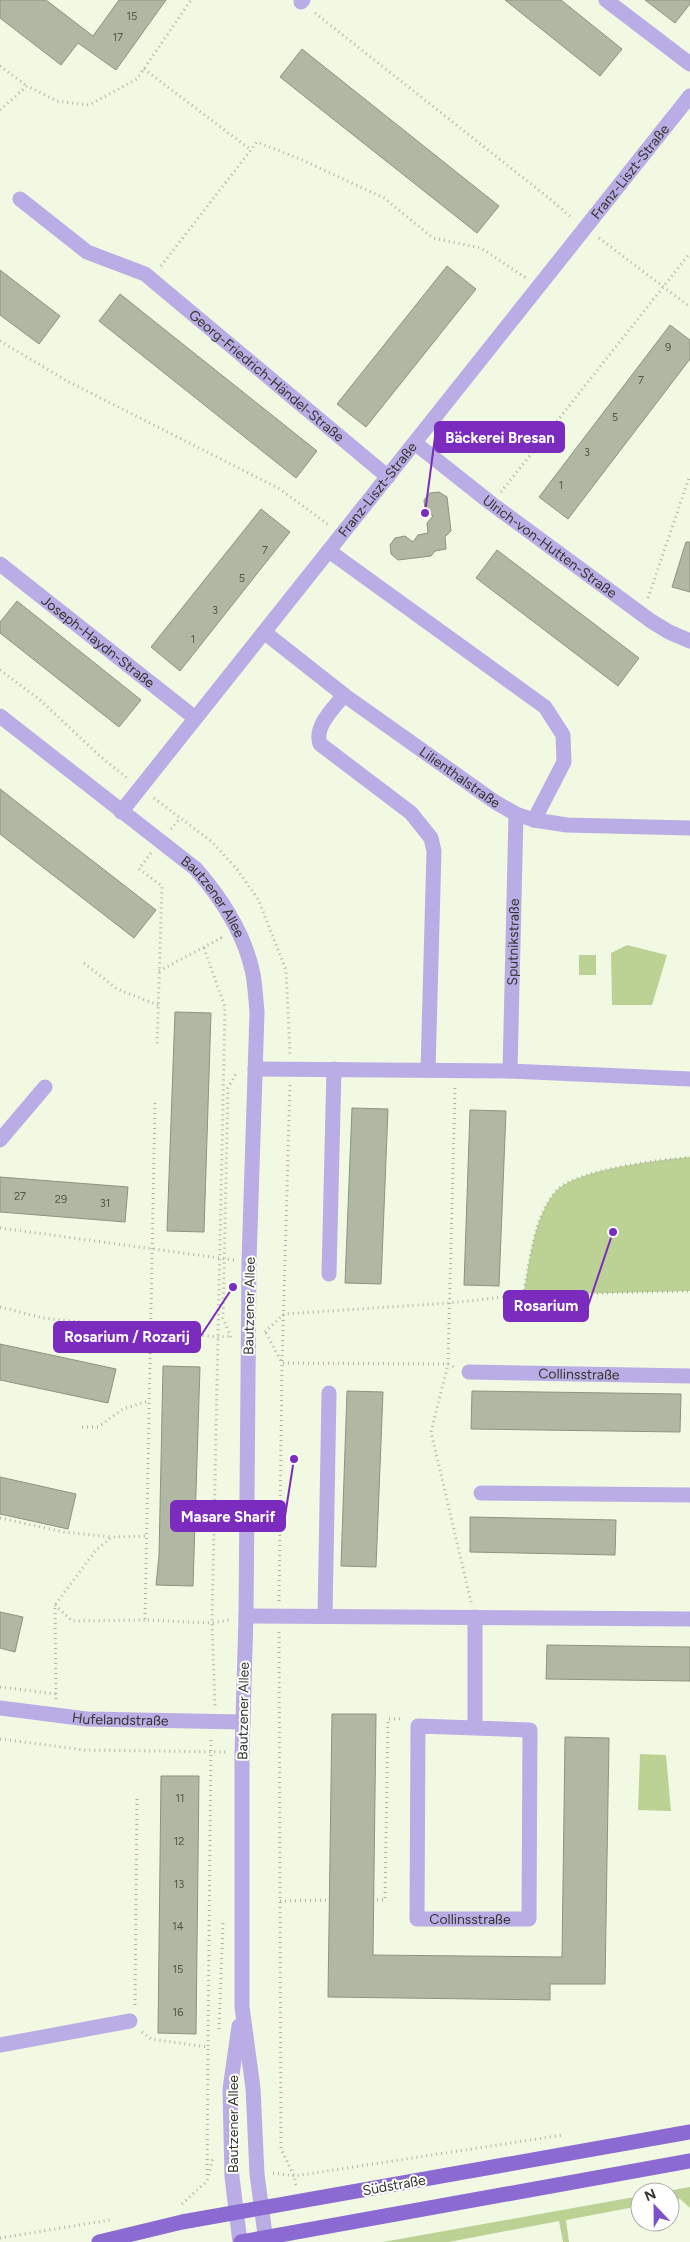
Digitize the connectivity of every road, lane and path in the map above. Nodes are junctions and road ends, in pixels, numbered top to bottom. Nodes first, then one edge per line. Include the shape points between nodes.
1 (191, 0) edge
2 (606, 0) edge
3 (302, 1) edge
4 (690, 64) edge
5 (0, 66) edge
6 (144, 69) junction
7 (27, 86) junction
8 (690, 96) edge
9 (0, 110) edge
10 (251, 150) junction
11 (20, 199) dead end
12 (584, 230) junction
13 (690, 252) edge
14 (148, 277) junction
15 (539, 286) junction
16 (662, 286) junction
17 (690, 307) edge
18 (1, 343) edge
19 (415, 443) junction
20 (690, 475) edge
21 (388, 477) junction
22 (492, 504) junction
23 (342, 534) junction
24 (329, 551) junction
25 (0, 564) edge
26 (642, 614) junction
27 (264, 632) junction
28 (690, 641) edge
29 (344, 695) junction
30 (0, 716) edge
31 (195, 718) junction
32 (121, 812) junction
33 (516, 814) junction
34 (180, 818) dead end
35 (534, 820) junction
36 (690, 828) edge
37 (160, 842) junction
38 (225, 947) dead end
39 (204, 948) junction
40 (84, 963) dead end
41 (159, 971) junction
42 (158, 1005) junction
43 (157, 1047) dead end
44 (248, 1067) junction
45 (334, 1069) junction
46 (428, 1070) junction
47 (456, 1070) junction
48 (510, 1071) junction
49 (690, 1079) edge
50 (45, 1087) dead end
51 (155, 1103) dead end
52 (0, 1140) edge
53 (690, 1156) edge
54 (0, 1228) edge
55 (152, 1249) junction
56 (219, 1258) junction
57 (223, 1259) junction
58 (249, 1262) junction
59 (329, 1274) dead end
60 (690, 1290) edge
61 (524, 1295) junction
62 (449, 1303) junction
63 (0, 1307) edge
64 (150, 1330) junction
65 (248, 1334) junction
66 (230, 1336) junction
67 (218, 1337) junction
68 (232, 1344) dead end
69 (448, 1364) junction
70 (469, 1372) joint
71 (690, 1376) edge
72 (330, 1393) dead end
73 (148, 1401) junction
74 (82, 1427) dead end
75 (481, 1493) dead end
76 (690, 1495) edge
77 (0, 1518) edge
78 (146, 1536) junction
79 (112, 1537) junction
80 (55, 1605) junction
81 (325, 1616) junction
82 (239, 1617) junction
83 (475, 1617) junction
84 (690, 1618) edge
85 (145, 1620) junction
86 (212, 1623) junction
87 (232, 1628) dead end
88 (279, 1631) dead end
89 (289, 1631) dead end
90 (0, 1687) edge
91 (56, 1694) junction
92 (0, 1708) edge
93 (56, 1716) junction
94 (406, 1719) dead end
95 (210, 1721) junction
96 (236, 1722) junction
97 (475, 1728) junction
98 (0, 1740) edge
99 (211, 1752) junction
100 (137, 1798) dead end
101 (362, 1899) dead end
102 (332, 1900) dead end
103 (280, 1901) dead end
104 (223, 1919) dead end
105 (242, 2007) junction
106 (130, 2021) junction
107 (219, 2036) dead end
108 (0, 2045) edge
109 (208, 2047) junction
110 (690, 2132) edge
111 (565, 2135) dead end
112 (213, 2150) dead end
113 (690, 2161) edge
114 (271, 2172) dead end
115 (207, 2181) junction
116 (178, 2207) dead end
117 (262, 2208) junction
118 (236, 2212) junction
119 (112, 2219) dead end
120 (0, 2238) edge
121 (266, 2241) edge
122 (99, 2242) edge
123 (240, 2242) edge

1 - 6 path
2 - 4 street
3 - 12 path via 550,198
5 - 7 path
6 - 7 path via 137,79 89,105 57,101
6 - 10 path
7 - 9 path
8 - 12 street, Franz-Liszt-Straße
10 - 14 path
10 - 15 path via 257,142 384,198 433,238 481,248
11 - 14 street, Georg-Friedrich-Händel-Straße via 87,252
12 - 15 street, Franz-Liszt-Straße
12 - 16 path via 604,241
13 - 16 path
14 - 21 street, Georg-Friedrich-Händel-Straße
15 - 19 street, Franz-Liszt-Straße
16 - 17 path
16 - 22 path
18 - 23 path via 67,381 278,488
19 - 21 street, Franz-Liszt-Straße
19 - 22 street, Ulrich-von-Hutten-Straße
20 - 26 path
21 - 23 street, Franz-Liszt-Straße
22 - 26 street, Ulrich-von-Hutten-Straße
23 - 24 street, Franz-Liszt-Straße
24 - 27 street, Franz-Liszt-Straße
24 - 35 street via 545,707 564,735 564,762
25 - 31 street, Joseph-Haydn-Straße
26 - 28 street, Ulrich-von-Hutten-Straße
27 - 29 street, Lilienthalstraße
27 - 31 street, Franz-Liszt-Straße
29 - 33 street, Lilienthalstraße
29 - 46 street via 322,724 318,736 320,744 412,813 431,838 434,851
30 - 32 street, Bautzener Allee
31 - 32 street, Franz-Liszt-Straße
32 - 37 street, Bautzener Allee
33 - 35 street, Lilienthalstraße
33 - 48 street, Sputnikstraße
34 - 37 path
35 - 36 street, Lilienthalstraße via 567,825
37 - 41 path via 139,868 162,886
37 - 44 street, Bautzener Allee via 196,869 216,892 242,942 252,973 257,1012
38 - 39 path via 221,938
39 - 41 path
39 - 56 path via 225,1007
40 - 42 path via 117,989
41 - 42 path
42 - 43 path
44 - 45 street
44 - 57 path via 228,1088
44 - 58 street, Bautzener Allee
45 - 46 street
45 - 59 street
46 - 47 street
47 - 48 street
47 - 62 path
48 - 49 street
50 - 52 street
51 - 55 path
53 - 61 path via 593,1174 568,1182 558,1190 539,1223
54 - 55 path
55 - 56 path
55 - 64 path
56 - 57 path
56 - 67 path
57 - 58 path
57 - 66 path via 223,1318
58 - 65 street, Bautzener Allee
60 - 61 path
61 - 62 path
62 - 69 path
62 - 69 path via 284,1314 265,1332 282,1363
63 - 64 path via 43,1318
64 - 67 path
64 - 73 path
65 - 66 path
65 - 82 street, Bautzener Allee
66 - 67 path
66 - 68 path
67 - 86 path
69 - 70 path
69 - 83 path via 431,1432
70 - 71 street, Collinsstraße
72 - 81 street
73 - 74 path via 123,1409 98,1427
73 - 78 path
75 - 76 street
77 - 79 path via 64,1532
78 - 79 path
78 - 85 path
79 - 80 path via 96,1550
80 - 85 path via 72,1621
80 - 91 path
81 - 82 street
81 - 83 street
82 - 86 path
82 - 87 path
82 - 96 street, Bautzener Allee
83 - 84 street
83 - 97 street
85 - 86 path
86 - 95 path via 215,1703
88 - 89 path
90 - 91 path
91 - 93 path
92 - 93 street, Hufelandstraße
93 - 95 street, Hufelandstraße
94 - 101 path via 388,1719 385,1900
95 - 96 street, Hufelandstraße
95 - 99 path
96 - 99 path via 228,1752
96 - 105 street, Bautzener Allee
97 - 97 street, Collinsstraße via 418,1726 417,1919 529,1918 530,1730
98 - 99 path via 85,1750
99 - 109 path
100 - 106 path via 135,2011
102 - 103 path
104 - 107 path
105 - 117 street, Bautzener Allee via 253,2088
105 - 118 street, Bautzener Allee via 230,2089
106 - 108 street
106 - 109 path via 151,2039
109 - 115 path
110 - 117 main road, Südstraße
111 - 114 path via 294,2176
112 - 115 path
113 - 121 main road, Südstraße
115 - 116 path
117 - 118 main road, Südstraße
117 - 121 street, Bautzener Allee
118 - 122 main road, Südstraße
118 - 123 street, Bautzener Allee
119 - 120 path
121 - 123 main road, Südstraße

